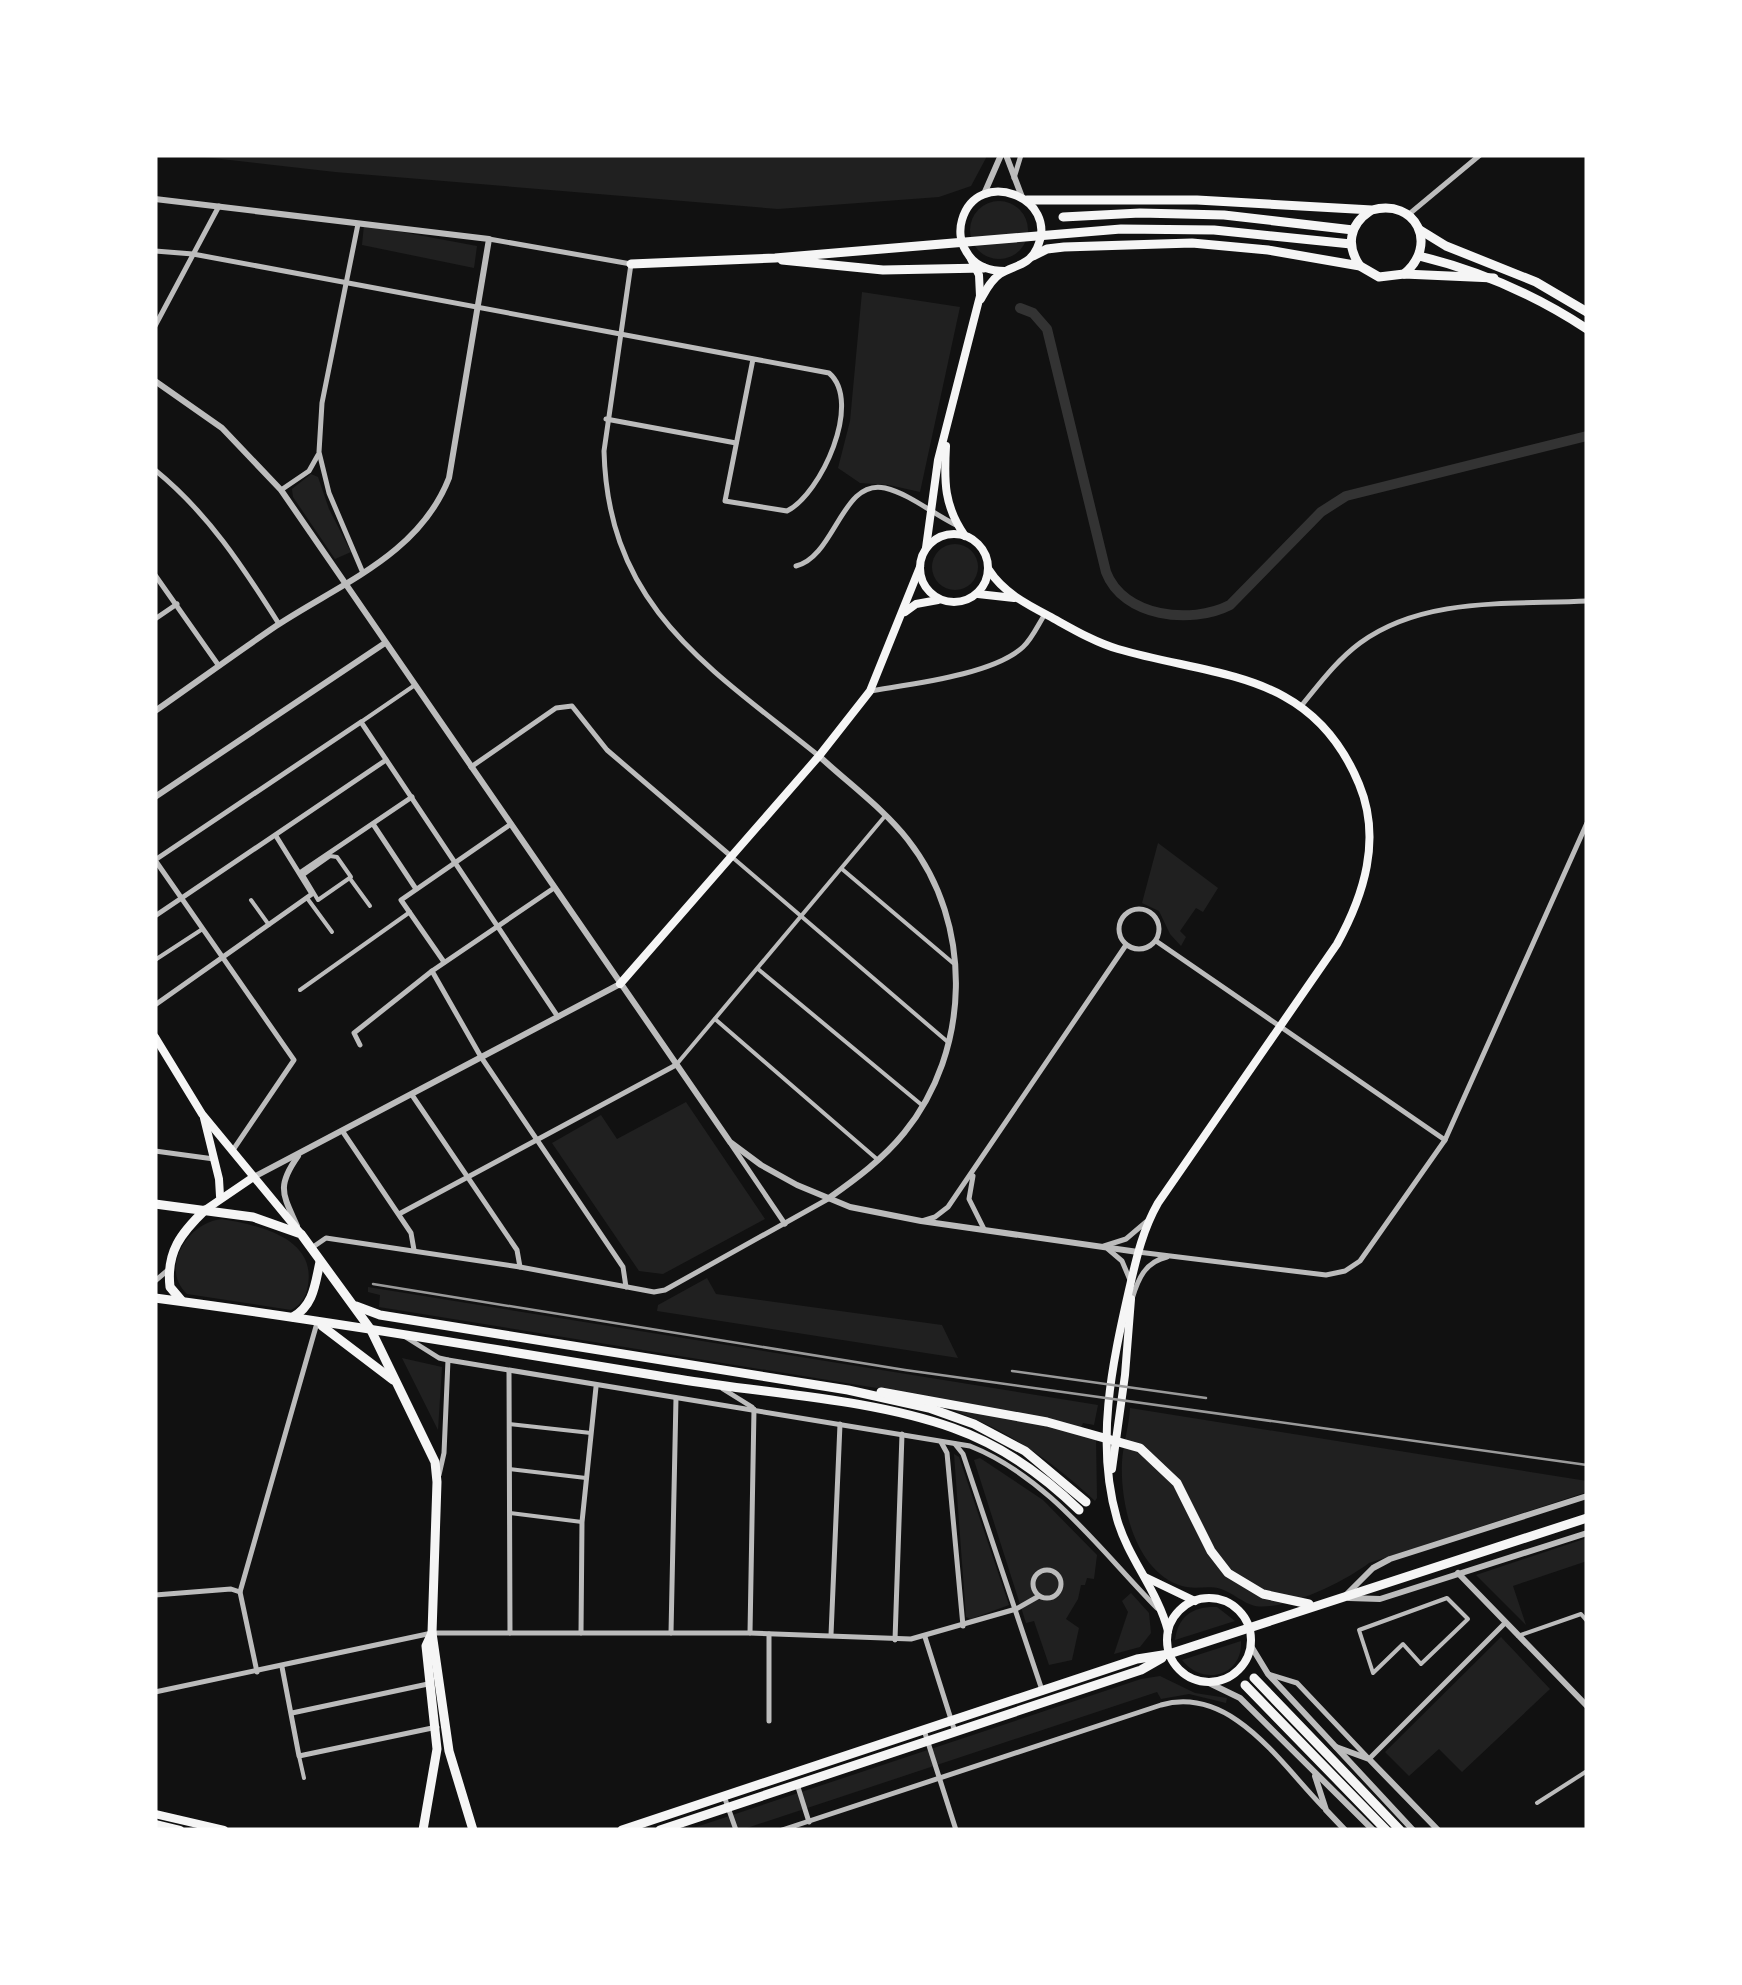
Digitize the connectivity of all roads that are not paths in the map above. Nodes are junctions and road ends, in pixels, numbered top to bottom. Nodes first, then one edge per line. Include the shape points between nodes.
1 (1003, 155) edge
2 (1022, 155) edge
3 (1480, 155) edge
4 (1014, 181) junction
5 (984, 194) junction
6 (1024, 198) junction
7 (155, 199) edge
8 (219, 206) junction
9 (1372, 210) junction
10 (1408, 215) junction
11 (1062, 217) dead end
12 (359, 222) junction
13 (1353, 230) junction
14 (1420, 230) junction
15 (490, 239) junction
16 (1351, 244) junction
17 (155, 250) edge
18 (192, 254) junction
19 (1033, 256) junction
20 (1420, 256) junction
21 (774, 258) junction
22 (632, 264) junction
23 (977, 265) junction
24 (1360, 266) junction
25 (1005, 271) junction
26 (1404, 274) junction
27 (1494, 278) junction
28 (346, 284) junction
29 (978, 304) junction
30 (477, 308) junction
31 (1587, 312) edge
32 (155, 326) edge
33 (1587, 329) edge
34 (619, 335) junction
35 (753, 360) junction
36 (155, 381) edge
37 (606, 419) junction
38 (948, 428) junction
39 (736, 442) junction
40 (319, 452) junction
41 (155, 470) edge
42 (281, 490) junction
43 (931, 512) junction
44 (958, 526) junction
45 (965, 536) junction
46 (926, 548) junction
47 (796, 566) dead end
48 (920, 567) junction
49 (989, 570) junction
50 (363, 572) junction
51 (155, 575) edge
52 (344, 584) junction
53 (977, 594) junction
54 (1018, 599) junction
55 (941, 600) junction
56 (1587, 601) edge
57 (177, 604) junction
58 (1044, 614) junction
59 (902, 615) junction
60 (155, 619) edge
61 (279, 624) junction
62 (385, 643) junction
63 (218, 666) junction
64 (415, 686) junction
65 (870, 691) junction
66 (1302, 706) junction
67 (156, 708) edge
68 (361, 722) junction
69 (819, 756) junction
70 (386, 760) junction
71 (471, 766) junction
72 (155, 797) edge
73 (412, 798) junction
74 (885, 816) junction
75 (1587, 823) edge
76 (373, 824) junction
77 (511, 824) junction
78 (276, 836) junction
79 (332, 854) junction
80 (732, 858) junction
81 (155, 860) edge
82 (455, 861) junction
83 (842, 869) junction
84 (301, 872) junction
85 (350, 878) junction
86 (554, 888) junction
87 (416, 890) junction
88 (182, 898) junction
89 (307, 898) junction
90 (251, 900) dead end
91 (370, 906) dead end
92 (410, 912) junction
93 (155, 916) edge
94 (801, 918) junction
95 (269, 925) junction
96 (498, 926) junction
97 (203, 929) junction
98 (332, 932) dead end
99 (1156, 940) junction
100 (1126, 945) junction
101 (223, 957) junction
102 (155, 960) edge
103 (444, 962) junction
104 (956, 965) junction
105 (758, 969) junction
106 (432, 971) junction
107 (620, 984) junction
108 (300, 990) dead end
109 (155, 1005) edge
110 (558, 1017) junction
111 (715, 1019) junction
112 (1279, 1026) junction
113 (155, 1037) edge
114 (950, 1044) junction
115 (360, 1045) dead end
116 (481, 1057) junction
117 (676, 1065) junction
118 (412, 1095) junction
119 (922, 1106) junction
120 (202, 1114) junction
121 (343, 1132) junction
122 (536, 1140) junction
123 (1445, 1140) junction
124 (730, 1142) junction
125 (155, 1150) edge
126 (232, 1152) junction
127 (299, 1156) junction
128 (214, 1159) junction
129 (879, 1160) junction
130 (976, 1168) junction
131 (469, 1177) junction
132 (252, 1178) junction
133 (220, 1196) junction
134 (828, 1199) junction
135 (155, 1204) edge
136 (205, 1210) junction
137 (399, 1214) junction
138 (1149, 1220) junction
139 (921, 1221) junction
140 (785, 1224) junction
141 (984, 1229) junction
142 (301, 1234) junction
143 (1101, 1246) junction
144 (310, 1248) junction
145 (414, 1250) junction
146 (1138, 1252) junction
147 (1177, 1256) junction
148 (320, 1262) junction
149 (520, 1267) junction
150 (168, 1270) junction
151 (1133, 1274) junction
152 (155, 1281) edge
153 (626, 1287) junction
154 (1130, 1287) junction
155 (155, 1298) edge
156 (182, 1301) junction
157 (1131, 1302) junction
158 (354, 1304) junction
159 (290, 1318) junction
160 (317, 1322) junction
161 (371, 1330) junction
162 (402, 1335) junction
163 (448, 1360) junction
164 (510, 1371) junction
165 (396, 1382) junction
166 (596, 1386) junction
167 (718, 1386) junction
168 (848, 1390) junction
169 (676, 1398) junction
170 (754, 1409) junction
171 (509, 1424) junction
172 (840, 1424) junction
173 (591, 1433) junction
174 (902, 1434) junction
175 (932, 1439) junction
176 (948, 1442) junction
177 (509, 1469) junction
178 (586, 1478) junction
179 (437, 1482) junction
180 (1110, 1484) junction
181 (1587, 1496) edge
182 (510, 1513) junction
183 (1587, 1518) edge
184 (582, 1522) junction
185 (1587, 1532) edge
186 (1458, 1572) junction
187 (1145, 1576) junction
188 (240, 1592) junction
189 (155, 1595) edge
190 (1039, 1596) junction
191 (1342, 1596) junction
192 (1195, 1601) junction
193 (1314, 1605) junction
194 (1016, 1609) junction
195 (1161, 1612) junction
196 (1584, 1614) edge
197 (1587, 1621) edge
198 (1505, 1622) junction
199 (963, 1626) junction
200 (1249, 1628) junction
201 (1360, 1630) joint
202 (1168, 1631) junction
203 (432, 1633) junction
204 (510, 1633) junction
205 (581, 1633) junction
206 (671, 1633) junction
207 (750, 1633) junction
208 (769, 1634) junction
209 (832, 1635) junction
210 (1518, 1636) junction
211 (925, 1637) junction
212 (895, 1640) junction
213 (1251, 1646) junction
214 (1169, 1654) junction
215 (282, 1667) junction
216 (258, 1672) junction
217 (1268, 1674) junction
218 (1207, 1682) junction
219 (431, 1683) junction
220 (1042, 1690) junction
221 (155, 1692) edge
222 (1587, 1706) edge
223 (291, 1713) junction
224 (768, 1721) dead end
225 (437, 1726) junction
226 (953, 1726) junction
227 (924, 1730) junction
228 (927, 1741) junction
229 (1334, 1746) junction
230 (299, 1756) junction
231 (1368, 1759) junction
232 (1309, 1766) junction
233 (1587, 1771) edge
234 (304, 1778) dead end
235 (940, 1780) junction
236 (797, 1784) junction
237 (724, 1796) junction
238 (1538, 1803) dead end
239 (729, 1807) junction
240 (1328, 1813) junction
241 (155, 1814) edge
242 (810, 1822) junction
243 (155, 1824) edge
244 (180, 1830) edge
245 (224, 1830) edge
246 (424, 1830) edge
247 (473, 1830) edge
248 (622, 1830) edge
249 (660, 1830) edge
250 (736, 1830) edge
251 (782, 1830) edge
252 (956, 1830) edge
253 (1345, 1830) edge
254 (1373, 1830) edge
255 (1386, 1830) edge
256 (1400, 1830) edge
257 (1413, 1830) edge
258 (1438, 1830) edge

1 - 4 street
1 - 5 street
2 - 4 street
3 - 10 street
4 - 6 street
5 - 6 main road via 1007,191
5 - 23 main road via 961,225 962,243
6 - 9 main road
6 - 19 main road via 1041,230
7 - 8 street
8 - 12 street
8 - 18 street
9 - 10 main road via 1389,207
9 - 13 main road
10 - 14 main road
11 - 13 main road via 1224,215
12 - 15 street
12 - 28 street
13 - 16 main road
14 - 20 main road
14 - 31 main road
15 - 22 street
15 - 30 street
16 - 21 main road via 1214,230 1062,231
16 - 24 main road
17 - 18 street
18 - 28 street
18 - 32 street
19 - 24 main road via 1064,247 1192,243
19 - 25 main road
20 - 26 main road
20 - 27 main road
21 - 22 main road
21 - 23 main road via 882,270
22 - 34 street
23 - 25 main road
23 - 29 main road
24 - 26 main road via 1379,277
25 - 29 main road
26 - 27 main road
27 - 33 main road
28 - 30 street
28 - 40 street
29 - 38 main road
30 - 34 street
30 - 50 street via 441,498 403,545
34 - 35 street
34 - 37 street
35 - 39 street
35 - 39 street via 828,373 840,392 841,416 828,460 795,507 777,511 725,502
36 - 42 street via 222,428
37 - 39 street
37 - 69 street via 604,478 614,529 645,596 706,664
38 - 43 main road
38 - 44 main road via 945,498
40 - 42 street via 309,471
40 - 50 street
41 - 61 street via 216,530
42 - 52 street
43 - 44 street
43 - 46 main road
43 - 47 street via 896,492 864,490 815,557
44 - 45 main road
45 - 46 main road via 946,535
45 - 49 main road via 982,547
46 - 48 main road
48 - 55 main road via 923,583
48 - 59 main road
49 - 53 main road
49 - 54 main road
50 - 52 street
51 - 57 street
52 - 61 street
52 - 62 street
53 - 54 main road
53 - 55 main road via 956,603
54 - 58 main road
55 - 59 main road via 916,604
56 - 66 street via 1450,608 1408,618 1360,643
57 - 60 street
57 - 63 street
58 - 65 street via 1027,644 1000,660 950,678
58 - 66 main road via 1112,647 1257,682
59 - 65 main road
61 - 63 street
62 - 64 street
62 - 72 street
63 - 67 street
64 - 68 street
64 - 71 street
65 - 69 main road
66 - 112 main road via 1350,762 1368,818 1369,854 1357,908
68 - 70 street
68 - 81 street
69 - 74 street
69 - 80 main road
70 - 73 street
70 - 78 street
71 - 77 street
71 - 80 street via 556,708 572,706 607,750
73 - 76 street
73 - 82 street
74 - 83 street
74 - 104 street via 925,866 942,903
75 - 123 street
76 - 79 street
76 - 87 street
77 - 82 street
77 - 86 street
78 - 84 street
78 - 88 street
79 - 84 street
79 - 85 street
79 - 85 street via 303,875 318,900
80 - 94 street
80 - 107 main road
81 - 88 street
82 - 87 street
82 - 96 street
83 - 94 street
83 - 104 street
84 - 89 street via 312,894
85 - 91 street
86 - 96 street
86 - 107 street
87 - 92 street via 401,900
88 - 93 street
88 - 97 street
89 - 95 street
89 - 98 street
90 - 95 street
92 - 103 street
92 - 108 street
94 - 105 street
94 - 114 street
95 - 101 street
96 - 103 street
96 - 110 street
97 - 101 street
97 - 102 street
99 - 100 street via 1145,948
99 - 100 street via 1155,916 1137,909 1119,926
99 - 112 street
100 - 130 street
101 - 109 street
101 - 126 street via 294,1060
103 - 106 street
104 - 114 street
105 - 111 street
105 - 119 street
106 - 115 street via 354,1033
106 - 116 street
107 - 110 street
107 - 117 street
110 - 116 street
111 - 117 street
111 - 129 street
112 - 123 street
112 - 138 main road
113 - 120 main road
114 - 119 street
116 - 118 street
116 - 122 street
117 - 122 street
117 - 124 street
118 - 121 street
118 - 131 street
119 - 129 street
120 - 126 main road
120 - 128 main road
121 - 127 street
121 - 137 street
122 - 131 street
122 - 153 street via 624,1267
123 - 147 street via 1371,1249 1346,1270 1314,1274
124 - 134 street
124 - 140 street
125 - 128 street
126 - 132 main road
127 - 132 street
127 - 142 street via 282,1181
128 - 133 main road
129 - 134 street
130 - 139 street via 948,1207
130 - 141 street via 970,1200
131 - 137 street
131 - 149 street via 517,1250
132 - 133 main road
132 - 142 main road
133 - 136 main road
134 - 139 street
134 - 140 street
135 - 136 main road
136 - 142 main road
136 - 150 main road via 176,1242
137 - 145 street
138 - 143 street
138 - 146 main road
139 - 141 street
140 - 153 street via 664,1290
141 - 143 street
142 - 144 main road
143 - 146 street
143 - 154 street via 1122,1261
144 - 145 street via 326,1238
144 - 148 main road
145 - 149 street
146 - 147 street
146 - 151 main road
147 - 157 street via 1148,1266
148 - 158 main road
148 - 159 main road via 311,1299
149 - 153 street
150 - 152 street
150 - 156 main road via 170,1287
151 - 154 main road
151 - 157 main road
154 - 180 main road via 1107,1410
155 - 156 main road
156 - 159 main road
157 - 180 main road
158 - 161 main road
158 - 168 main road via 380,1315
159 - 160 main road
160 - 161 main road
160 - 165 main road
160 - 188 street
161 - 162 main road
161 - 165 main road
162 - 163 street
162 - 167 main road
163 - 164 street
163 - 179 street
164 - 166 street
164 - 171 street
165 - 179 main road via 430,1448
166 - 169 street
166 - 173 street
167 - 168 main road via 955,1429 1020,1461 1083,1506 1025,1450 974,1424
167 - 170 street
168 - 193 main road via 967,1406 1133,1444 1177,1483 1228,1572 1263,1594
169 - 170 street
169 - 206 street
170 - 172 street
170 - 207 street
171 - 173 street
171 - 177 street
172 - 174 street
172 - 209 street
173 - 178 street
174 - 175 street
174 - 212 street
175 - 176 street
175 - 199 street via 947,1450
176 - 194 street via 964,1454
176 - 195 street via 995,1458 1044,1490
177 - 178 street
177 - 182 street
178 - 184 street
179 - 203 main road
180 - 187 main road via 1121,1531
181 - 191 street via 1390,1559
182 - 184 street
182 - 204 street
183 - 191 main road
184 - 205 street
185 - 186 street
186 - 191 street via 1380,1599
186 - 198 street
187 - 192 main road
187 - 195 main road
188 - 189 street
188 - 216 street
190 - 190 street via 1057,1595 1056,1572 1036,1576
190 - 194 street
191 - 193 main road
192 - 200 main road via 1222,1600
192 - 202 main road via 1178,1612
193 - 200 main road
194 - 199 street
194 - 220 street
195 - 202 main road
196 - 197 street
196 - 210 street
198 - 210 street
198 - 231 street
199 - 211 street
200 - 213 main road
200 - 214 main road
201 - 201 street via 1448,1598 1468,1619 1422,1664 1403,1644 1372,1673
202 - 214 main road
203 - 204 street
203 - 215 street
203 - 219 main road via 426,1646
203 - 247 main road via 451,1762
204 - 205 street
205 - 206 street
206 - 207 street
207 - 208 street
208 - 209 street
208 - 224 street
209 - 212 street
210 - 222 street
211 - 212 street
211 - 226 street
213 - 217 street
213 - 218 main road via 1231,1676
214 - 218 main road via 1184,1674
214 - 220 main road
214 - 226 main road via 1141,1670
215 - 216 street
215 - 223 street
216 - 221 street
217 - 229 street
217 - 231 street via 1297,1682
218 - 232 street via 1240,1698
219 - 223 street
219 - 225 main road
220 - 226 main road
223 - 230 street
225 - 230 street
225 - 246 main road
226 - 227 main road
226 - 228 main road
227 - 228 street
227 - 237 main road
228 - 235 street
228 - 236 main road
229 - 231 street
229 - 257 street
230 - 234 street
231 - 258 street
232 - 240 street
232 - 254 street
233 - 238 street
235 - 240 street via 1169,1703 1205,1704 1237,1719
235 - 242 street
235 - 252 street
236 - 239 main road
236 - 242 street
237 - 239 street
237 - 248 main road
239 - 249 main road
239 - 250 street
240 - 253 street
241 - 245 main road
242 - 251 street
243 - 244 main road
255 - 256 main road via 1250,1682

